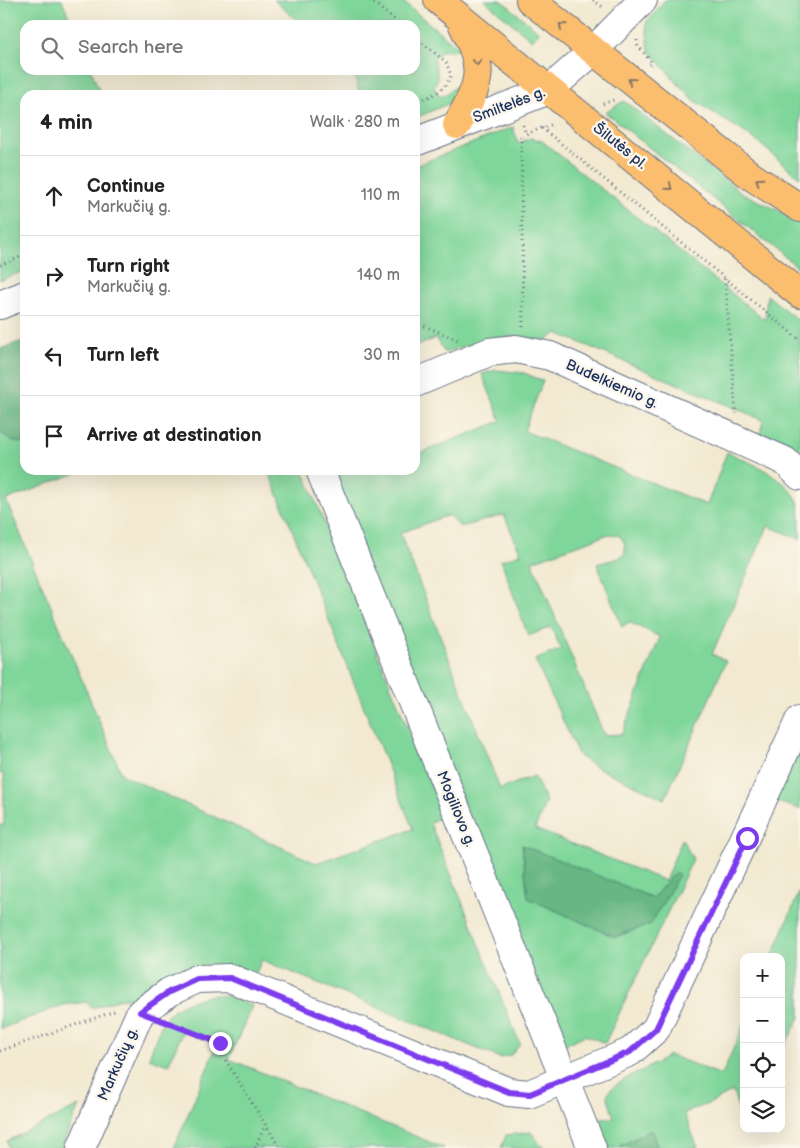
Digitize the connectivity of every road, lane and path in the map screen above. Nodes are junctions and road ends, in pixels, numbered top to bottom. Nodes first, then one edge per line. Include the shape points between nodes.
1 (370, 0) edge
2 (438, 0) edge
3 (530, 0) edge
4 (643, 0) edge
5 (459, 17) junction
6 (395, 20) edge
7 (420, 41) edge
8 (593, 51) junction
9 (550, 90) junction
10 (420, 100) edge
11 (457, 125) junction
12 (542, 128) dead end
13 (521, 136) dead end
14 (420, 140) edge
15 (800, 208) edge
16 (20, 257) edge
17 (0, 265) edge
18 (724, 278) junction
19 (800, 294) edge
20 (20, 297) edge
21 (0, 305) edge
22 (420, 324) edge
23 (800, 340) edge
24 (524, 350) junction
25 (489, 352) junction
26 (420, 381) edge
27 (738, 440) junction
28 (322, 475) edge
29 (800, 476) edge
30 (800, 719) edge
31 (140, 1012) junction
32 (0, 1051) edge
33 (565, 1080) junction
34 (265, 1124) junction
35 (81, 1148) edge
36 (255, 1148) edge
37 (280, 1148) edge
38 (592, 1148) edge

1 - 6 path
2 - 5 main road, Šilutės pl.
8 -> 3 main road
4 - 8 street, Smiltelės g.
5 - 9 main road, Šilutės pl.
5 -> 11 main road via 476,54 478,77
7 - 10 path via 446,62 451,75 447,85 438,93
8 - 9 street, Smiltelės g.
15 -> 8 main road via 751,176
9 - 11 street, Smiltelės g.
9 -> 19 main road, Šilutės pl.
11 - 14 street, Smiltelės g.
12 - 18 path
13 - 24 path
16 - 17 path
18 - 23 path
18 - 27 path
20 - 21 street
22 - 25 path
24 - 25 street, Budelkiemio g.
24 - 27 street, Budelkiemio g. via 550,356
25 - 26 street, Budelkiemio g.
27 - 29 street, Budelkiemio g. via 785,461
28 - 33 street, Mogiliovo g.
30 - 33 street, Markučių g. via 656,1029 630,1052
31 - 32 path via 118,1009
31 - 33 street, Markučių g. via 169,992 197,979 230,978 509,1092 530,1094
31 - 34 path via 220,1043 226,1061
31 - 35 street, Markučių g.
33 - 38 street, Mogiliovo g.
34 - 36 path
34 - 37 path

